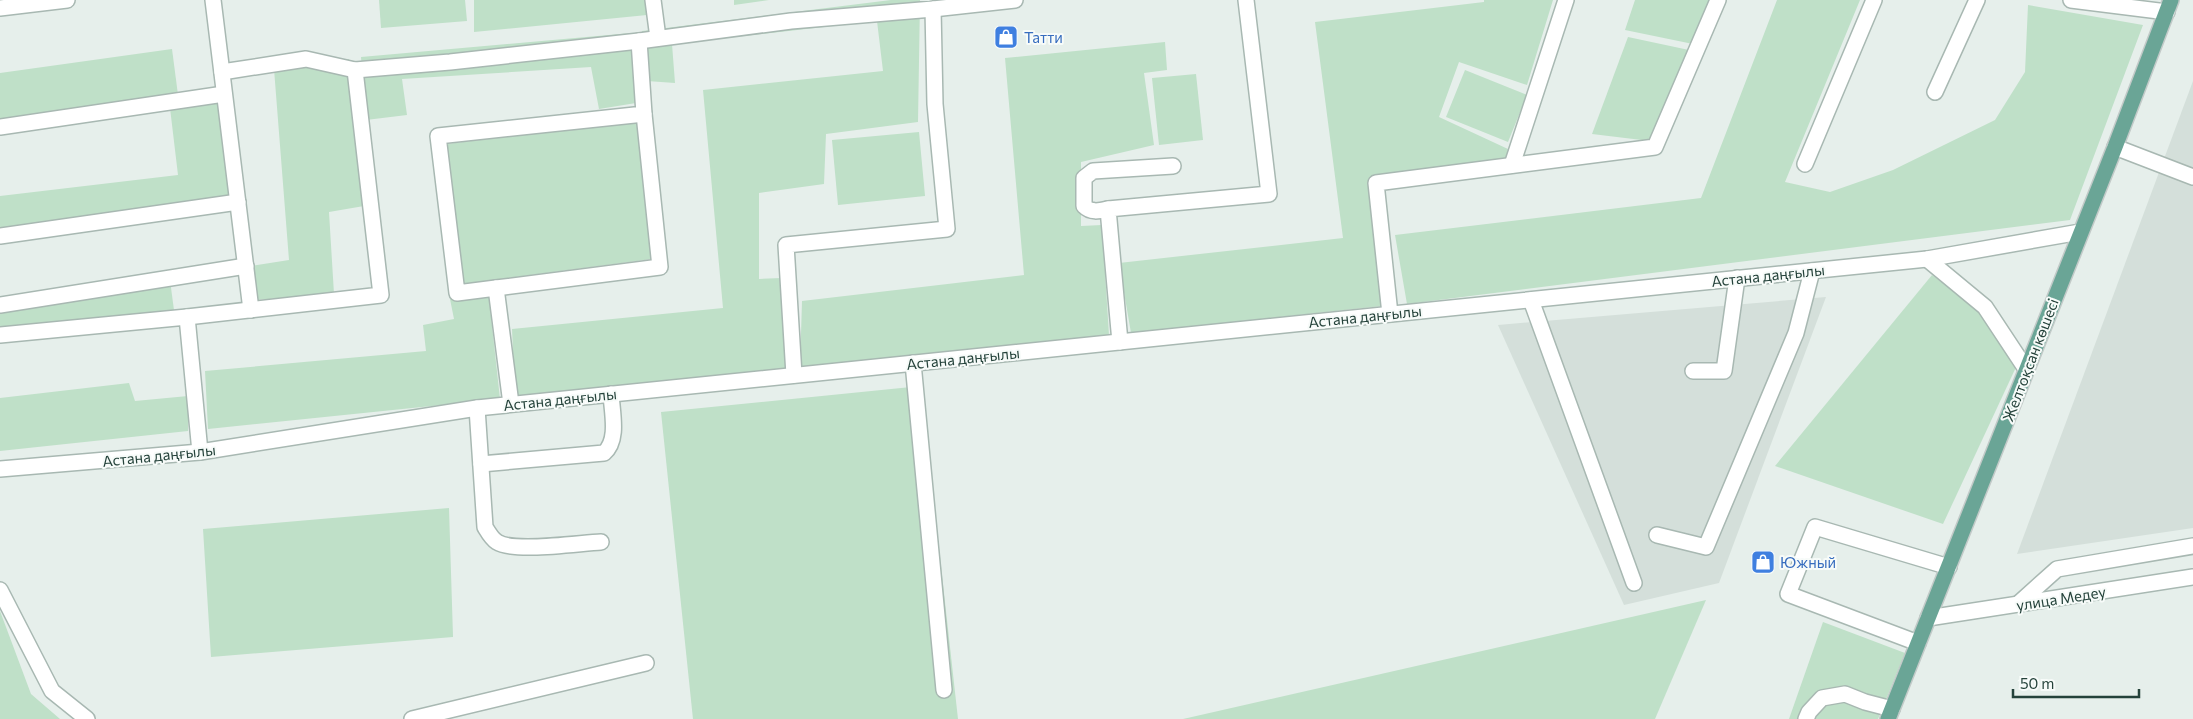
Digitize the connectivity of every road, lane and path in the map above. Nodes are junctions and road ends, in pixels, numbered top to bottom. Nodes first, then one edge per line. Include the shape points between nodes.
1 (68, 0) edge
2 (213, 0) edge
3 (653, 0) edge
4 (1015, 0) edge
5 (1246, 0) edge
6 (1566, 0) edge
7 (1718, 0) edge
8 (1874, 0) edge
9 (1977, 0) edge
10 (2071, 0) edge
11 (2169, 6) edge
12 (0, 8) edge
13 (934, 9) junction
14 (658, 38) junction
15 (638, 41) junction
16 (356, 70) junction
17 (222, 72) junction
18 (1935, 92) dead end
19 (224, 94) junction
20 (644, 114) junction
21 (0, 127) edge
22 (2116, 147) junction
23 (1805, 164) dead end
24 (1512, 165) junction
25 (1173, 166) dead end
26 (2193, 177) edge
27 (238, 202) junction
28 (1108, 209) junction
29 (2080, 232) junction
30 (0, 236) edge
31 (1927, 259) junction
32 (246, 266) junction
33 (1812, 271) junction
34 (1737, 278) junction
35 (496, 288) junction
36 (1531, 300) junction
37 (0, 305) edge
38 (251, 310) junction
39 (1390, 314) junction
40 (186, 317) junction
41 (0, 335) edge
42 (1120, 342) junction
43 (913, 363) junction
44 (2026, 369) junction
45 (1693, 371) dead end
46 (794, 375) junction
47 (611, 394) junction
48 (511, 404) junction
49 (477, 408) junction
50 (200, 452) junction
51 (481, 464) junction
52 (0, 469) edge
53 (1657, 535) dead end
54 (601, 542) dead end
55 (2193, 546) edge
56 (1948, 567) junction
57 (2193, 577) edge
58 (1634, 583) dead end
59 (0, 590) edge
60 (2018, 604) junction
61 (1928, 618) junction
62 (1918, 643) junction
63 (646, 663) dead end
64 (944, 690) dead end
65 (1890, 714) edge
66 (87, 719) edge
67 (412, 719) edge
68 (1806, 719) edge

1 - 12 street
2 - 17 street
3 - 14 street
4 - 13 street
5 - 28 street via 1269,194
6 - 24 street
7 - 24 street via 1655,146
8 - 23 street
9 - 18 street
10 - 11 street
11 - 22 main road, Желтоқсан көшесі
13 - 14 street via 791,20
13 - 46 street via 935,104 948,228 786,245
14 - 15 street
15 - 16 street
15 - 20 street
16 - 17 street via 306,59
16 - 38 street via 381,295
17 - 19 street
19 - 21 street
19 - 27 street
20 - 35 street via 660,267
20 - 35 street via 438,136 458,293
22 - 26 street
22 - 29 main road, Желтоқсан көшесі
24 - 39 street via 1376,183
25 - 28 street via 1094,171 1084,178 1084,206 1088,210
27 - 30 street
27 - 32 street
28 - 42 street
29 - 31 street, Астана даңғылы
29 - 44 main road, Желтоқсан көшесі
31 - 33 street, Астана даңғылы
31 - 44 street via 1985,306
32 - 37 street
32 - 38 street
33 - 34 street, Астана даңғылы
33 - 53 street via 1796,333 1706,547
34 - 36 street, Астана даңғылы
34 - 45 street via 1724,371
35 - 48 street
36 - 39 street, Астана даңғылы
36 - 58 street
38 - 40 street
39 - 42 street, Астана даңғылы
40 - 41 street
40 - 50 street
42 - 43 street, Астана даңғылы
43 - 46 street, Астана даңғылы
43 - 64 street
44 - 56 main road, Желтоқсан көшесі
46 - 47 street, Астана даңғылы
47 - 48 street, Астана даңғылы
47 - 51 street via 613,440 604,453
48 - 49 street, Астана даңғылы
49 - 50 street, Астана даңғылы
49 - 51 street
50 - 52 street, Астана даңғылы
51 - 54 street via 485,527 497,542 514,547
55 - 60 street via 2056,569
56 - 61 main road, Желтоқсан көшесі
56 - 62 street via 1815,527 1788,594
57 - 60 street, улица Медеу
59 - 66 street via 52,691
60 - 61 street, улица Медеу
61 - 62 main road, Желтоқсан көшесі
62 - 65 main road, Желтоқсан көшесі
63 - 67 street
65 - 68 street via 1845,694 1822,698 1808,712

